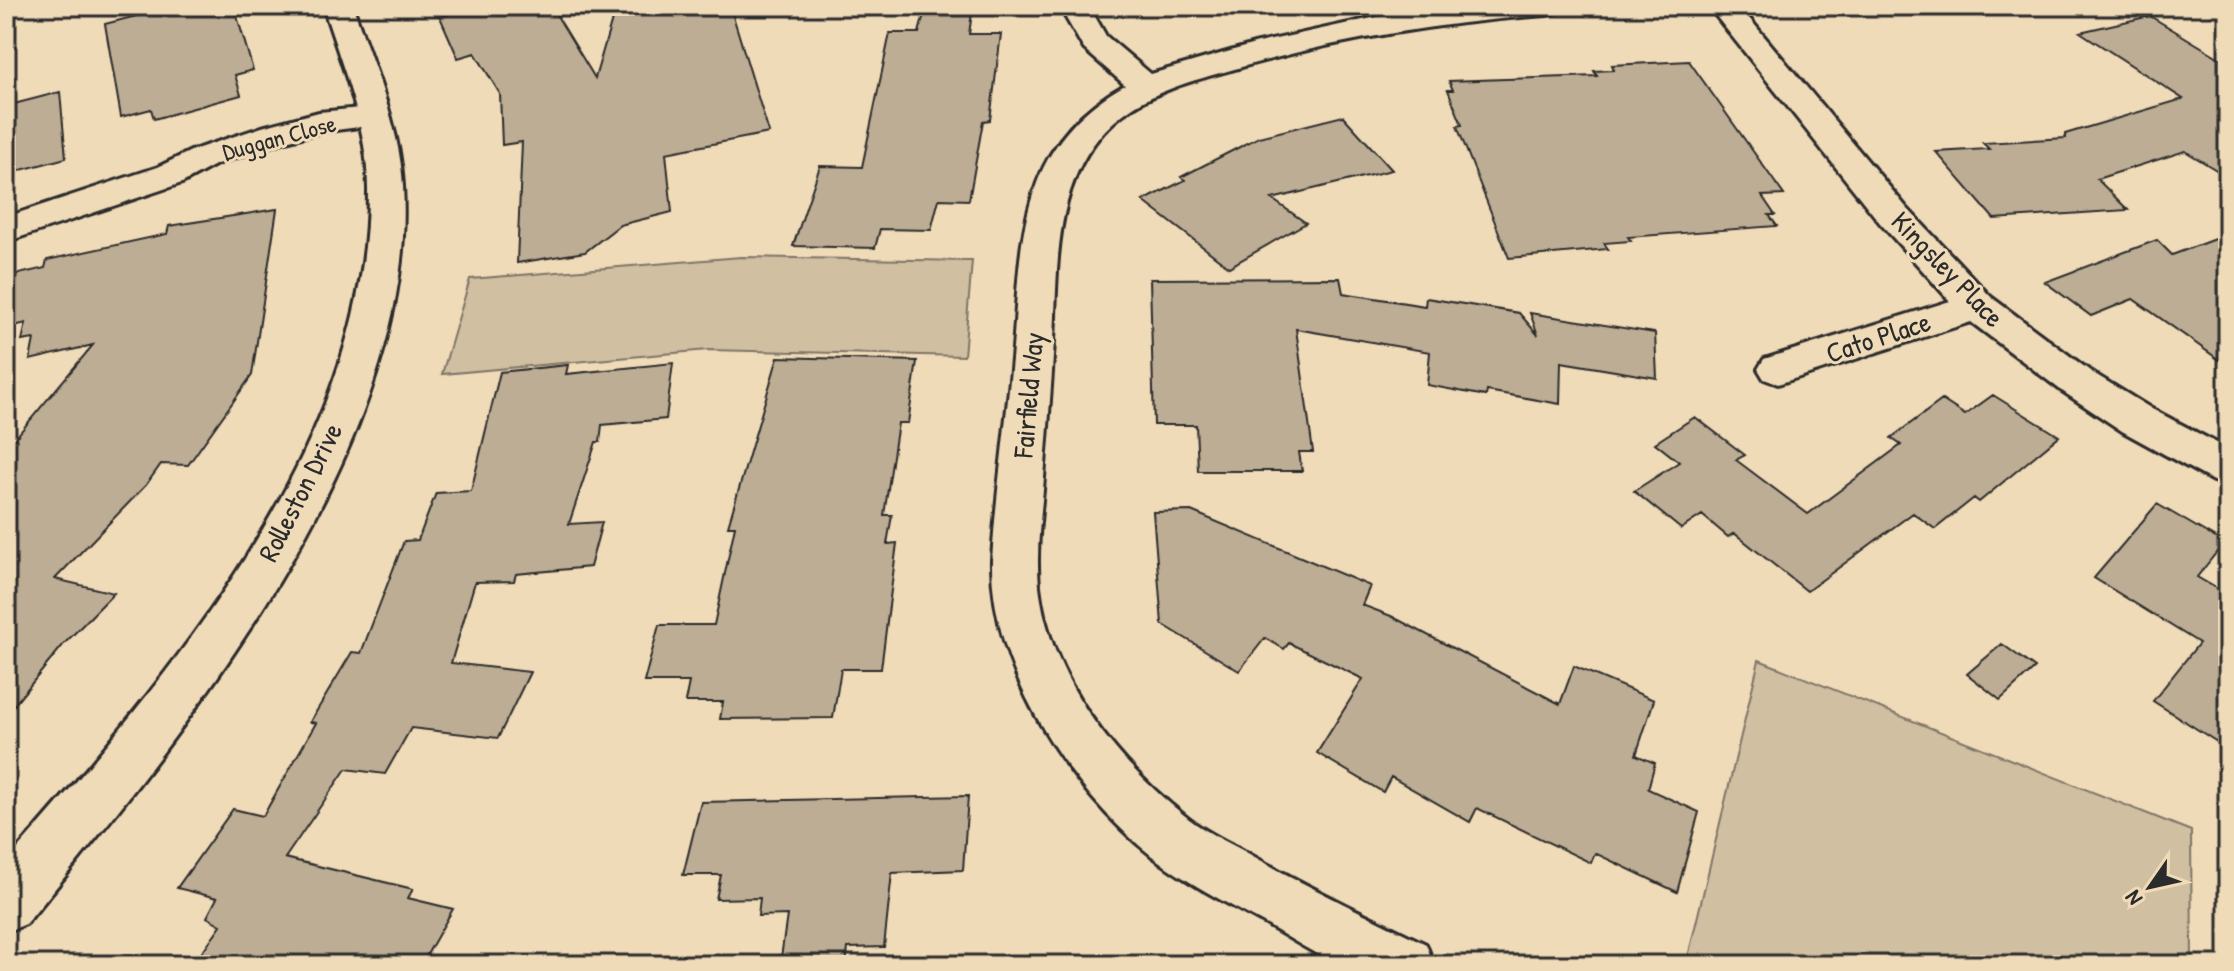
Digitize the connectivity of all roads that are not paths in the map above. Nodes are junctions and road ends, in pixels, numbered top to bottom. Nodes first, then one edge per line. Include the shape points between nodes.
1 (338, 6) edge
2 (1074, 6) edge
3 (1546, 6) edge
4 (1723, 6) edge
5 (1147, 87) junction
6 (371, 117) junction
7 (6, 230) edge
8 (1977, 306) junction
9 (1778, 369) dead end
10 (2228, 469) edge
11 (6, 904) edge
12 (1405, 965) edge

1 - 6 street, Rolleston Drive
2 - 5 street via 1081,29
3 - 5 street, Fairfield Way via 1309,39
4 - 8 street, Kingsley Place via 1893,215
5 - 12 street, Fairfield Way via 1110,109 1080,136 1051,184 1036,293 1017,527 1016,594 1033,660 1075,733 1115,783 1172,838 1249,885
6 - 7 street, Duggan Close via 326,144 210,174 170,175
6 - 11 street, Rolleston Drive via 386,187 384,256 359,366 326,446 295,511 208,654 140,745
8 - 9 street, Cato Place
8 - 10 street, Kingsley Place via 2076,381

